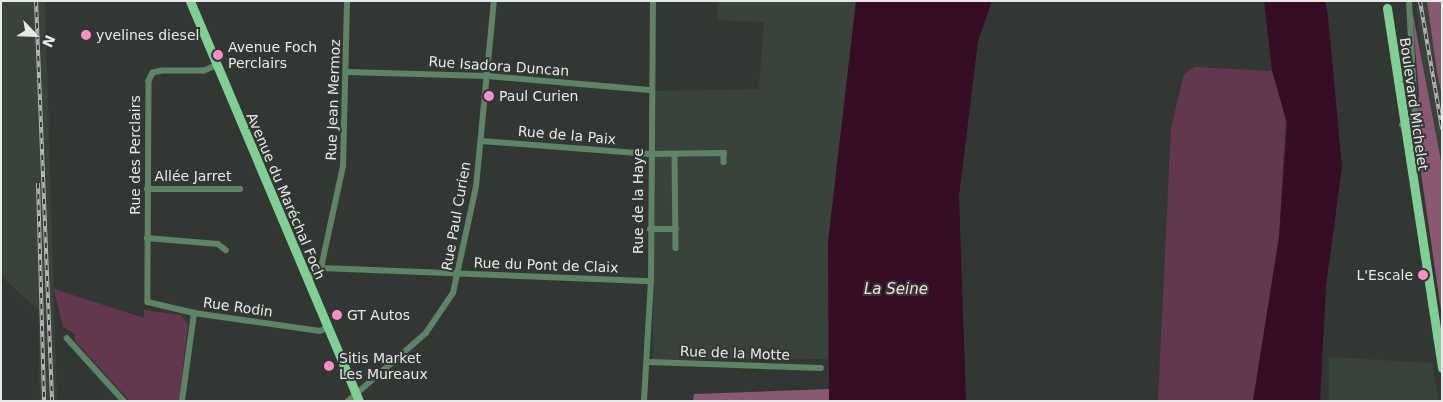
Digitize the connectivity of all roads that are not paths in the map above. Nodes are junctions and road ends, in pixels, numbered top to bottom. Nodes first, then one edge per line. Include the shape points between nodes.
1 (190, 1) edge
2 (347, 1) edge
3 (494, 1) edge
4 (654, 1) edge
5 (1409, 1) edge
6 (1387, 4) edge
7 (216, 66) junction
8 (347, 72) junction
9 (486, 76) junction
10 (649, 90) junction
11 (1405, 125) junction
12 (481, 141) junction
13 (650, 154) junction
14 (675, 154) junction
15 (724, 162) dead end
16 (147, 189) junction
17 (240, 189) dead end
18 (650, 229) junction
19 (676, 229) junction
20 (147, 238) junction
21 (676, 248) dead end
22 (226, 250) dead end
23 (321, 268) junction
24 (459, 274) junction
25 (306, 279) junction
26 (651, 281) junction
27 (148, 302) joint
28 (194, 313) junction
29 (326, 328) junction
30 (68, 338) dead end
31 (648, 362) junction
32 (821, 368) dead end
33 (1442, 368) edge
34 (357, 397) edge
35 (124, 401) edge
36 (182, 401) edge
37 (348, 401) edge
38 (644, 401) edge

1 - 7 main road, Avenue du Maréchal Foch
2 - 8 street, Rue Jean Mermoz
3 - 9 street, Rue Paul Curien
4 - 10 street, Rue de la Haye
5 - 11 street via 1415,111
6 - 11 main road, Boulevard Michelet
7 - 16 street, Rue des Perclairs via 204,71 162,71 148,81
7 - 25 main road, Avenue du Maréchal Foch
8 - 9 street, Rue Isadora Duncan
8 - 23 street, Rue Jean Mermoz via 343,166
9 - 10 street, Rue Isadora Duncan
9 - 12 street, Rue Paul Curien
10 - 13 street, Rue de la Haye
11 - 33 main road, Boulevard Michelet
12 - 13 street, Rue de la Paix
12 - 24 street, Rue Paul Curien
13 - 14 street, Rue de la Paix
13 - 18 street, Rue de la Haye
14 - 15 street, Rue de la Paix via 724,153
14 - 19 street
16 - 17 street, Allée Jarret
16 - 20 street, Rue des Perclairs
18 - 19 street
18 - 26 street, Rue de la Haye
19 - 21 street
20 - 22 street via 218,244
20 - 27 street, Rue des Perclairs
23 - 24 street, Rue du Pont de Claix
23 - 25 street
24 - 26 street, Rue du Pont de Claix
24 - 34 street, Rue Paul Curien via 440,316
25 - 29 main road, Avenue du Maréchal Foch
26 - 31 street, Rue de la Haye
27 - 28 street, Rue Rodin
28 - 29 street, Rue Rodin via 320,331
28 - 36 street
29 - 34 main road, Avenue du Maréchal Foch
30 - 35 street
31 - 32 street, Rue de la Motte
31 - 38 street, Rue de la Haye
34 - 37 street, Rue Paul Curien

